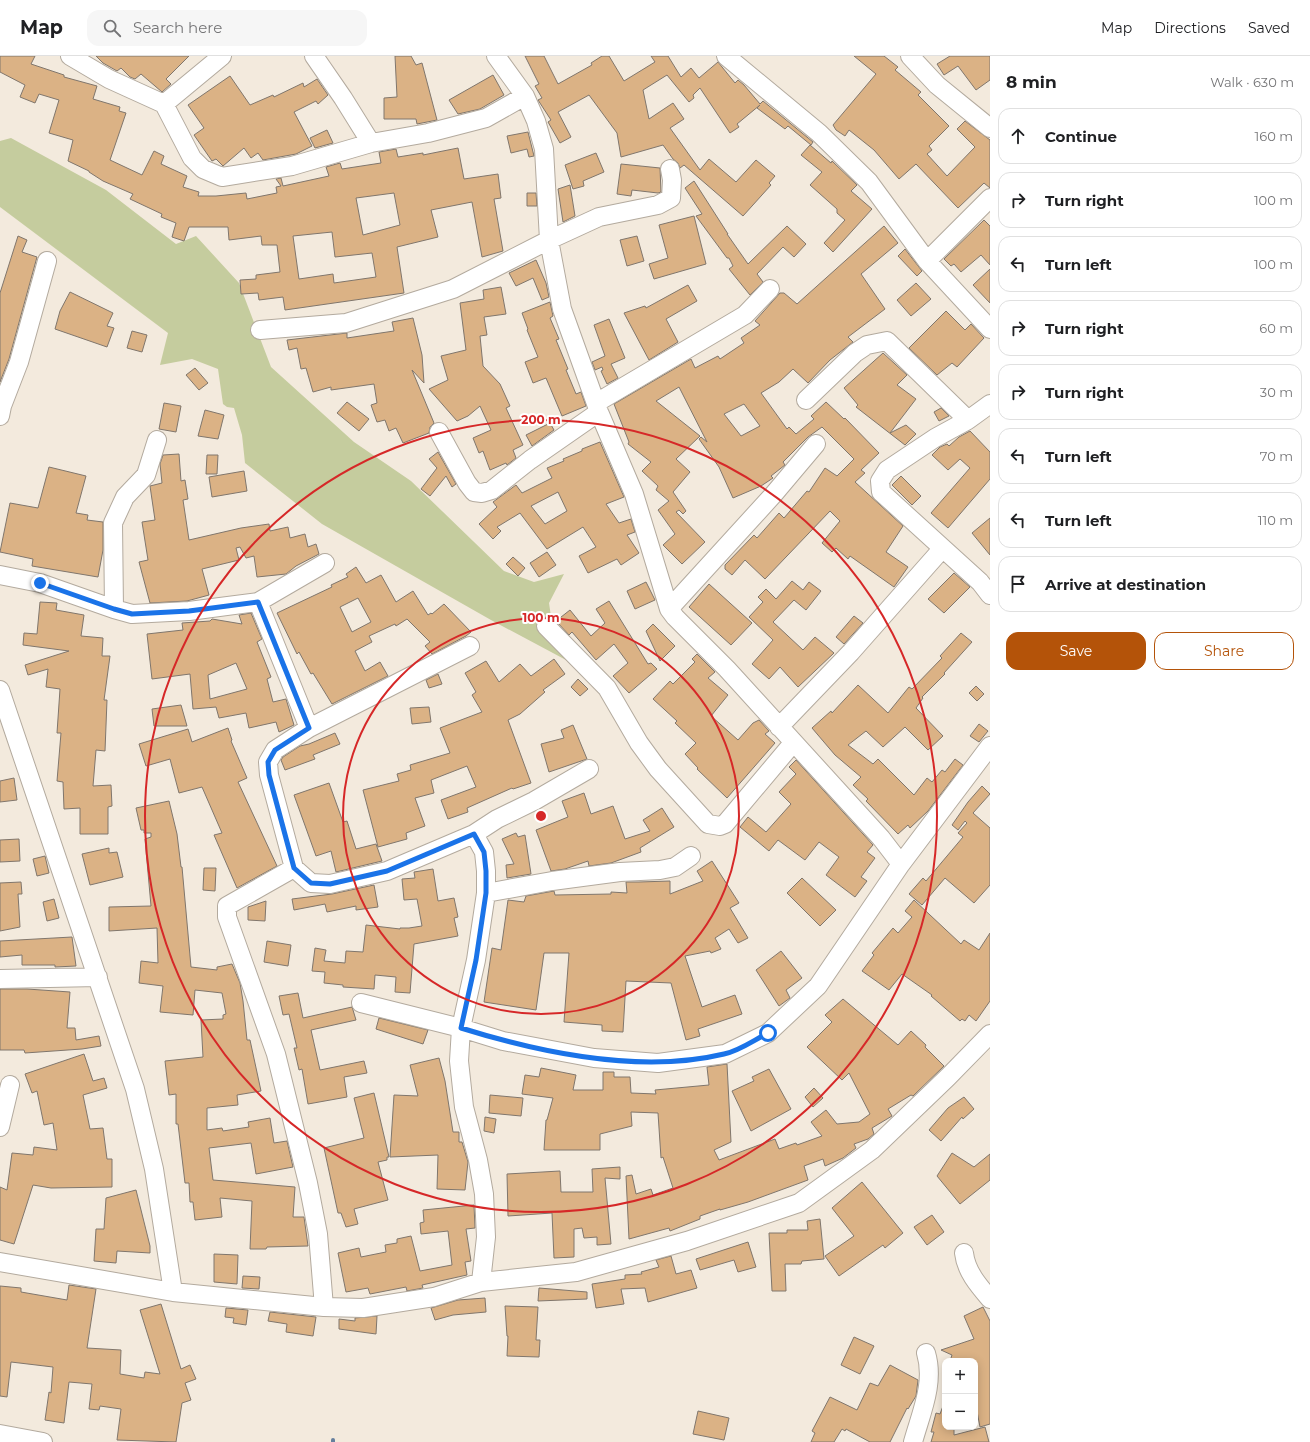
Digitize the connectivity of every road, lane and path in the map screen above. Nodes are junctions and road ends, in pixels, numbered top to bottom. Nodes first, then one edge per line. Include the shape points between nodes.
1 (70, 56) edge
2 (222, 56) edge
3 (314, 56) edge
4 (496, 56) edge
5 (726, 56) edge
6 (910, 56) edge
7 (525, 96) junction
8 (164, 104) junction
9 (990, 128) edge
10 (371, 143) junction
11 (670, 169) dead end
12 (990, 198) edge
13 (549, 240) junction
14 (47, 261) dead end
15 (927, 261) junction
16 (770, 289) dead end
17 (990, 329) edge
18 (260, 330) dead end
19 (806, 400) dead end
20 (990, 404) edge
21 (597, 407) junction
22 (1, 409) edge
23 (968, 420) junction
24 (439, 432) dead end
25 (157, 440) dead end
26 (816, 444) dead end
27 (942, 549) junction
28 (325, 563) dead end
29 (0, 575) edge
30 (990, 595) edge
31 (258, 602) junction
32 (114, 609) junction
33 (669, 609) junction
34 (546, 626) dead end
35 (470, 646) dead end
36 (0, 690) edge
37 (779, 727) junction
38 (309, 728) junction
39 (793, 743) junction
40 (990, 746) edge
41 (589, 769) dead end
42 (474, 834) junction
43 (691, 856) dead end
44 (902, 864) junction
45 (294, 868) junction
46 (486, 893) junction
47 (98, 977) junction
48 (0, 979) edge
49 (361, 1003) dead end
50 (461, 1028) junction
51 (990, 1034) edge
52 (10, 1085) dead end
53 (0, 1127) edge
54 (964, 1253) dead end
55 (0, 1262) edge
56 (480, 1282) junction
57 (173, 1292) junction
58 (990, 1299) edge
59 (324, 1307) junction
60 (926, 1353) dead end
61 (0, 1434) edge
62 (43, 1442) edge
63 (914, 1442) edge

1 - 8 street via 109,79
2 - 8 street
3 - 10 street
4 - 7 street
5 - 15 street via 819,133 869,182
6 - 9 street via 937,85
7 - 10 street via 486,118
7 - 13 street via 544,149
8 - 10 street via 192,158 204,169 222,177 292,166
11 - 13 street via 671,198 658,205 599,217
12 - 15 street
13 - 18 street via 453,289 353,321
13 - 21 street via 562,309
14 - 22 street via 19,362
15 - 17 street
16 - 21 street via 745,315
19 - 23 street via 855,353 867,345 887,341
20 - 23 street
21 - 24 street via 492,490 482,493 474,492 467,483
21 - 33 street via 634,494
23 - 27 street via 934,438 887,470 880,481 881,492
25 - 32 street via 146,475 125,497 113,523
26 - 33 street
27 - 30 street via 980,582
27 - 37 street via 851,652
28 - 31 street
29 - 32 street via 40,583
31 - 32 street via 189,611 132,614
31 - 38 street
33 - 37 street
34 - 39 street via 607,688 639,743 658,769 708,824 725,824
35 - 38 street
36 - 47 street
37 - 39 street
38 - 45 street via 275,750 268,762 269,775
39 - 44 street
40 - 44 street
41 - 42 street
42 - 45 street via 387,871 330,884 311,883
42 - 46 street via 484,852
43 - 46 street via 675,866 660,870 620,872
44 - 50 street via 818,986 768,1033 725,1054 658,1063 594,1058 503,1041
45 - 59 street via 227,906 227,917 276,1054 318,1234
46 - 50 street via 476,960
47 - 48 street
47 - 57 street via 135,1089 154,1169
49 - 50 street
50 - 56 street via 459,1061 464,1107 478,1160 486,1213 486,1238
51 - 56 street via 872,1150 799,1203 688,1241 576,1272
52 - 53 street
54 - 58 street via 965,1263
55 - 57 street
56 - 59 street via 434,1297 396,1304 363,1308
57 - 59 street
60 - 63 street via 930,1376
61 - 62 street

